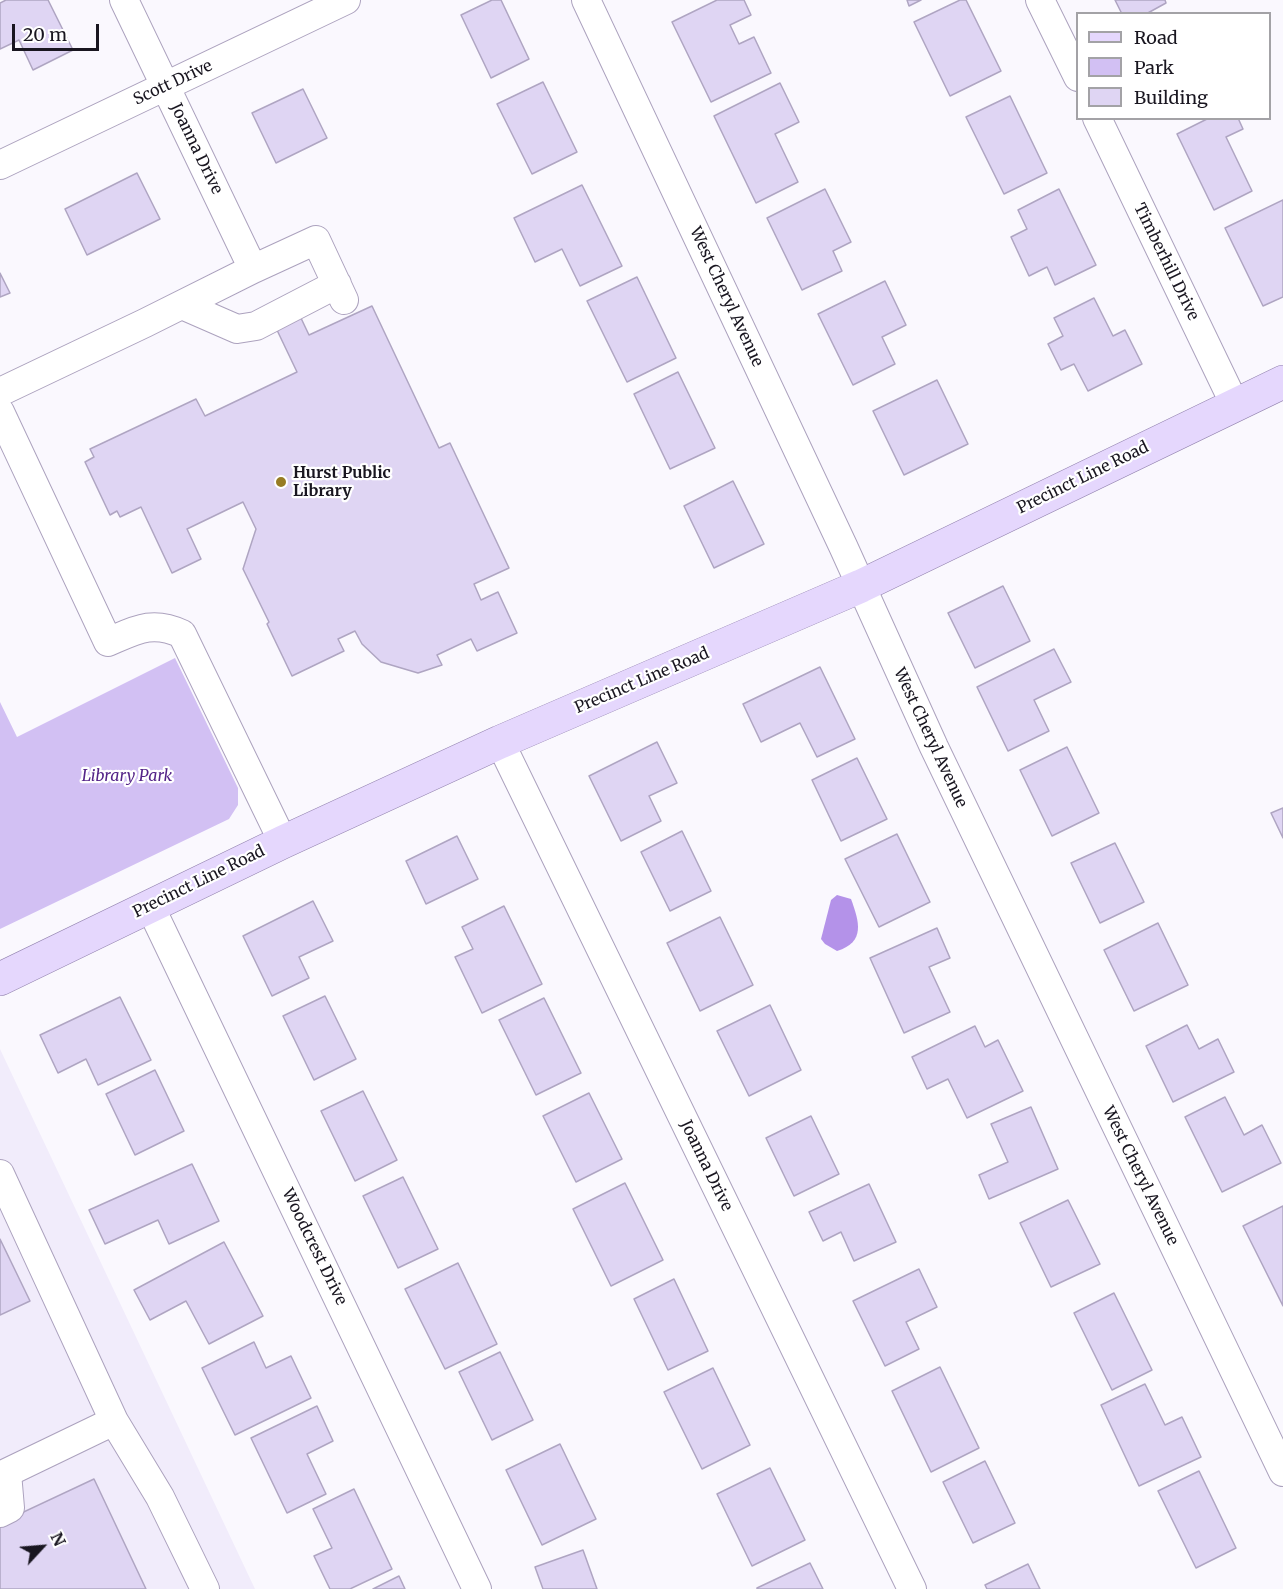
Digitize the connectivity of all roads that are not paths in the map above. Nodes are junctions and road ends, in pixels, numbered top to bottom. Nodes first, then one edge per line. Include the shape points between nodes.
1 (124, 0) edge
2 (346, 0) edge
3 (586, 0) edge
4 (1040, 0) edge
5 (1076, 75) edge
6 (165, 86) junction
7 (1098, 120) edge
8 (0, 165) edge
9 (253, 269) junction
10 (182, 305) junction
11 (1283, 382) edge
12 (0, 392) edge
13 (1235, 405) junction
14 (0, 412) edge
15 (861, 586) junction
16 (500, 742) junction
17 (283, 842) junction
18 (150, 906) junction
19 (0, 979) edge
20 (0, 1174) edge
21 (114, 1420) junction
22 (1283, 1472) edge
23 (4, 1475) edge
24 (0, 1513) edge
25 (205, 1589) edge
26 (477, 1589) edge
27 (912, 1589) edge

1 - 6 street, Joanna Drive
2 - 6 street, Scott Drive
3 - 15 street, West Cheryl Avenue
4 - 5 street
6 - 8 street, Scott Drive
6 - 9 street, Joanna Drive
7 - 13 street, Timberhill Drive
9 - 10 street
9 - 10 street via 316,240 340,292 256,326 237,329
10 - 12 street
11 - 13 main road, Precinct Line Road
13 - 15 main road, Precinct Line Road
14 - 17 street via 108,642 143,627 166,627 182,634
15 - 16 main road, Precinct Line Road
15 - 22 street, West Cheryl Avenue via 934,747
16 - 17 main road, Precinct Line Road
16 - 27 street, Joanna Drive
17 - 18 main road, Precinct Line Road
18 - 19 main road, Precinct Line Road
18 - 26 street, Woodcrest Drive
20 - 21 street
21 - 23 street
21 - 25 street via 160,1497
23 - 24 street via 10,1508

